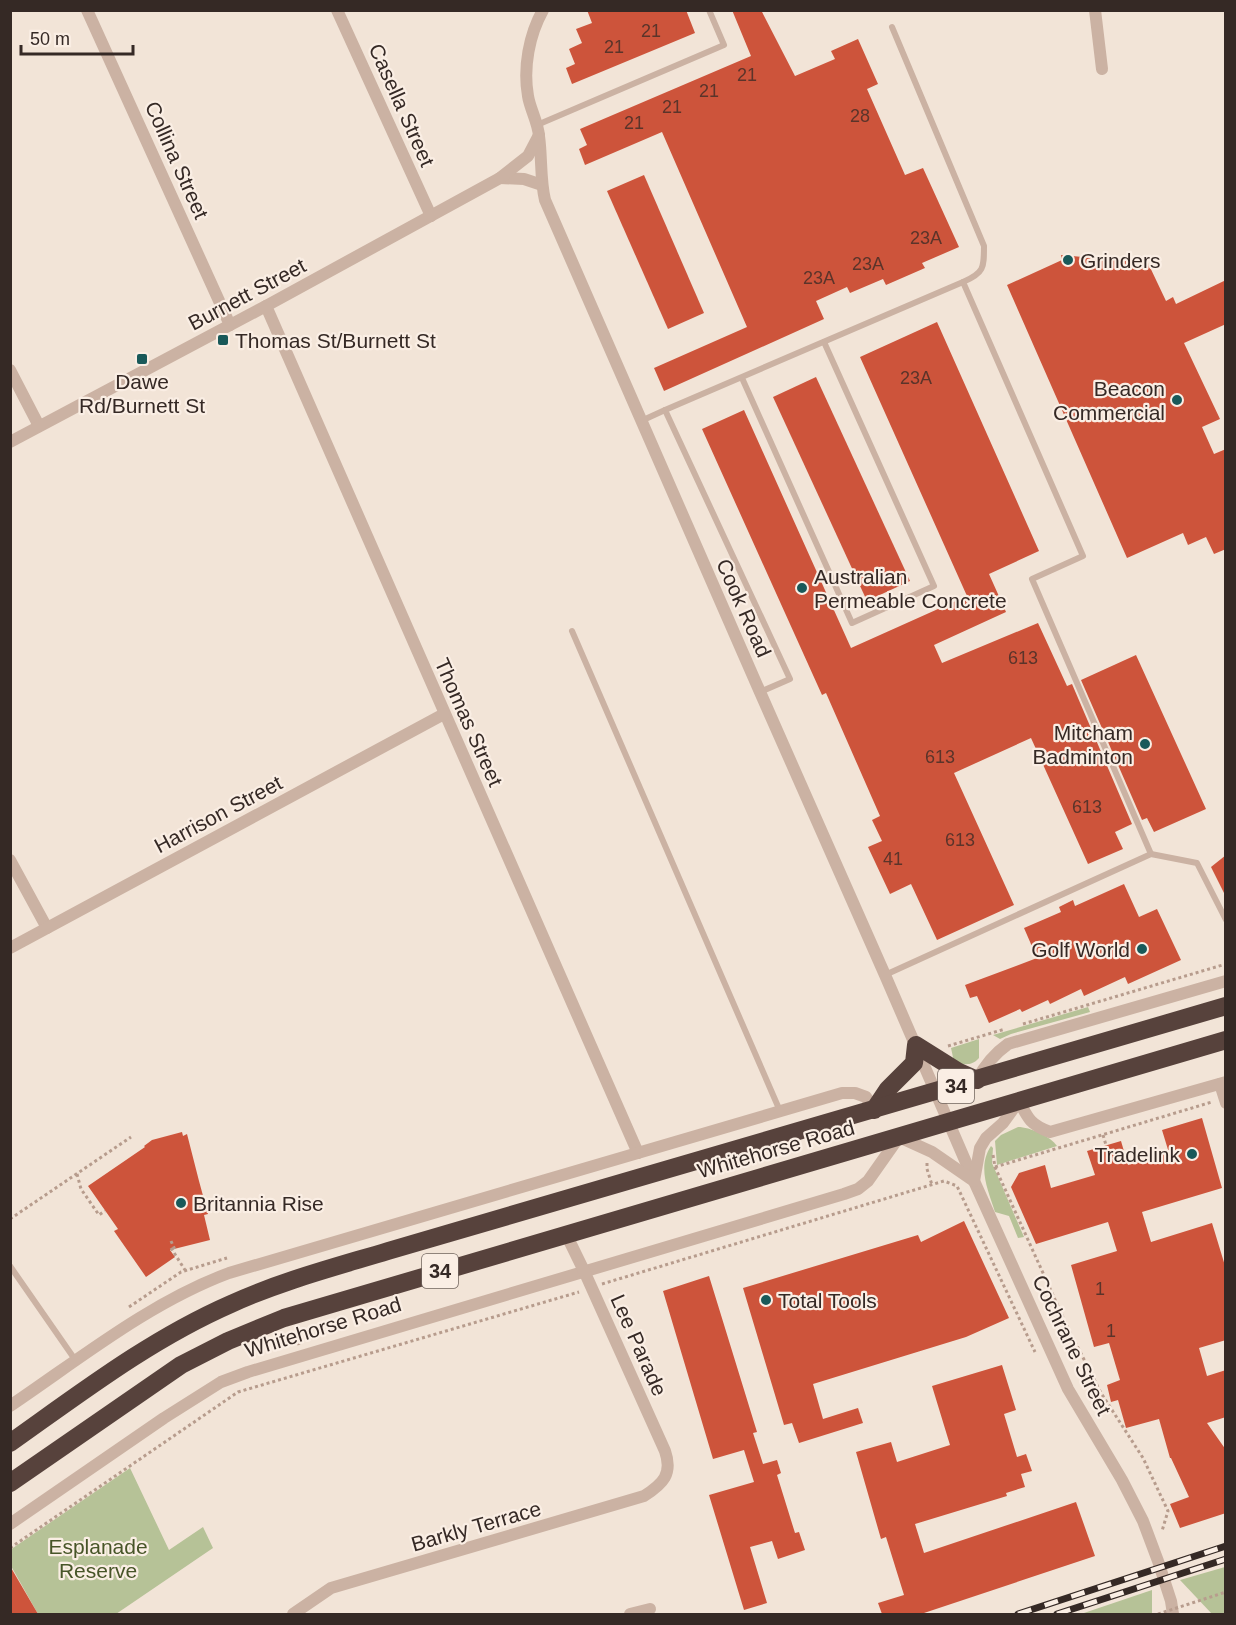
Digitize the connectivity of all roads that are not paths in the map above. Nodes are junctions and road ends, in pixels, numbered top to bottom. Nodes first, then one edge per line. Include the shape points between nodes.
1 (87, 10) edge
2 (337, 10) edge
3 (543, 10) edge
4 (709, 10) edge
5 (1095, 10) edge
6 (892, 27) dead end
7 (1102, 69) dead end
8 (538, 129) junction
9 (500, 178) junction
10 (542, 185) junction
11 (431, 216) junction
12 (963, 282) junction
13 (266, 306) junction
14 (230, 325) junction
15 (824, 342) junction
16 (10, 370) edge
17 (742, 378) junction
18 (665, 410) junction
19 (641, 421) junction
20 (39, 426) junction
21 (10, 442) edge
22 (572, 631) dead end
23 (760, 692) junction
24 (444, 714) junction
25 (1151, 854) junction
26 (10, 860) edge
27 (1226, 920) edge
28 (47, 928) junction
29 (10, 948) edge
30 (885, 975) junction
31 (1226, 981) edge
32 (1226, 1006) edge
33 (1226, 1040) edge
34 (916, 1045) junction
35 (977, 1080) junction
36 (1222, 1083) edge
37 (936, 1091) junction
38 (1018, 1101) junction
39 (1225, 1101) edge
40 (874, 1110) junction
41 (781, 1111) junction
42 (950, 1122) junction
43 (899, 1137) junction
44 (638, 1154) junction
45 (974, 1181) junction
46 (566, 1234) junction
47 (10, 1266) edge
48 (585, 1273) junction
49 (76, 1361) junction
50 (10, 1406) edge
51 (10, 1443) edge
52 (667, 1474) joint
53 (10, 1483) edge
54 (10, 1524) edge
55 (650, 1609) dead end
56 (293, 1614) edge
57 (630, 1614) edge
58 (1173, 1614) edge

1 - 14 street, Collina Street
2 - 11 street, Casella Street
3 - 8 street, Cook Road via 530,42 526,76
4 - 8 lane via 724,45
5 - 7 street
6 - 12 lane via 984,246 984,263 977,276
8 - 9 street, Burnett Street via 528,156
8 - 10 street, Cook Road
9 - 10 street
9 - 11 street, Burnett Street
10 - 19 street, Cook Road via 545,200
11 - 13 street, Burnett Street
12 - 15 lane
12 - 25 lane via 1083,556 1032,579
13 - 14 street, Burnett Street
13 - 24 street, Thomas Street
14 - 20 street, Burnett Street
15 - 17 lane
15 - 17 lane via 934,586 852,623
16 - 20 street
17 - 18 lane
18 - 19 lane
18 - 23 lane via 790,679
19 - 23 street, Cook Road
20 - 21 street, Burnett Street
22 - 41 lane
23 - 30 street, Cook Road
24 - 28 street, Harrison Street
24 - 44 street, Thomas Street
25 - 27 lane via 1197,863
25 - 30 lane
26 - 28 street
28 - 29 street, Harrison Street
30 - 34 street, Cook Road
31 - 35 street via 1008,1044 996,1053
32 - 35 highway, Whitehorse Road / 34
33 - 38 highway, Whitehorse Road / 34
34 - 35 highway
34 - 37 street, Cook Road
34 - 40 highway via 914,1063
35 - 37 highway, Whitehorse Road / 34
36 - 38 street via 1050,1132 1028,1119
36 - 39 street
37 - 40 highway, Whitehorse Road / 34
37 - 42 street, Cochrane Street
38 - 42 highway, Whitehorse Road / 34
38 - 45 street via 980,1148
40 - 41 street, Whitehorse Road via 866,1097 842,1093
40 - 51 highway, Whitehorse Road / 34 via 267,1289 165,1336
41 - 44 street, Whitehorse Road
42 - 43 highway, Whitehorse Road / 34
42 - 45 street, Cochrane Street
43 - 45 street via 932,1152
43 - 46 highway, Whitehorse Road / 34
43 - 48 street, Whitehorse Road via 858,1189
44 - 49 street, Whitehorse Road via 229,1273 170,1300
45 - 58 street, Cochrane Street via 1068,1389 1143,1521
46 - 48 street, Lee Parade
46 - 53 highway, Whitehorse Road / 34 via 263,1325 181,1365
47 - 49 lane
48 - 52 street, Lee Parade via 665,1451
48 - 54 street, Whitehorse Road via 220,1382
49 - 50 street, Whitehorse Road
52 - 56 street, Barkly Terrace via 658,1487 644,1496 331,1588
55 - 57 street

